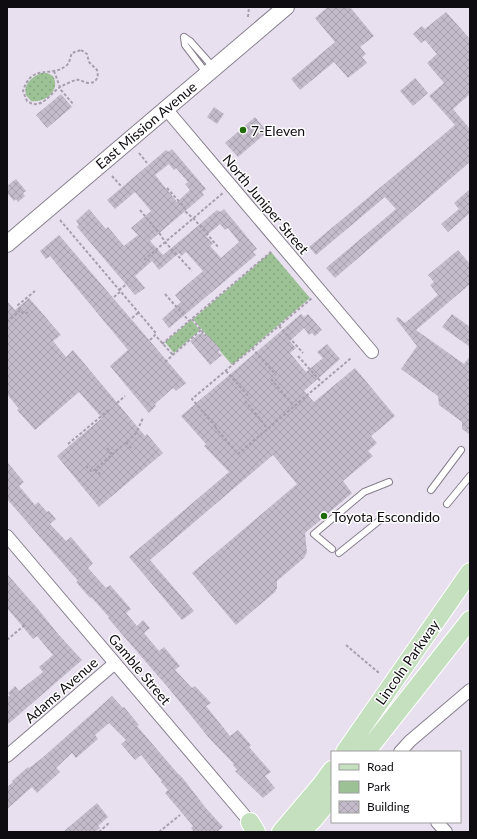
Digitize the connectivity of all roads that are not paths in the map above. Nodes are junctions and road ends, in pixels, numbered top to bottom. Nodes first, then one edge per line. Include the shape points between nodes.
1 (286, 7) edge
2 (211, 71) junction
3 (166, 108) junction
4 (7, 244) edge
5 (372, 352) dead end
6 (462, 450) dead end
7 (470, 476) edge
8 (389, 482) dead end
9 (431, 490) dead end
10 (447, 504) dead end
11 (380, 520) dead end
12 (7, 536) edge
13 (332, 549) dead end
14 (339, 553) dead end
15 (469, 576) edge
16 (470, 620) edge
17 (115, 663) junction
18 (470, 690) edge
19 (345, 751) edge
20 (367, 751) edge
21 (401, 751) edge
22 (7, 756) edge
23 (331, 771) edge
24 (331, 798) edge
25 (438, 823) edge
26 (253, 827) edge
27 (281, 832) edge
28 (300, 832) edge
29 (446, 832) edge

1 - 2 main road, East Mission Avenue
2 - 2 lane via 190,41 184,37 185,45
2 - 3 main road, East Mission Avenue
3 - 4 main road, East Mission Avenue
3 - 5 street, North Juniper Street
6 - 9 lane
7 - 10 lane
8 - 13 lane via 364,492 314,534
11 - 14 lane
12 - 17 street, Gamble Street
15 - 19 main road, Lincoln Parkway
16 - 20 main road, Lincoln Parkway
17 - 22 street, Adams Avenue
17 - 26 street, Gamble Street
18 - 21 street
23 - 27 main road
24 - 28 main road
25 - 29 street

